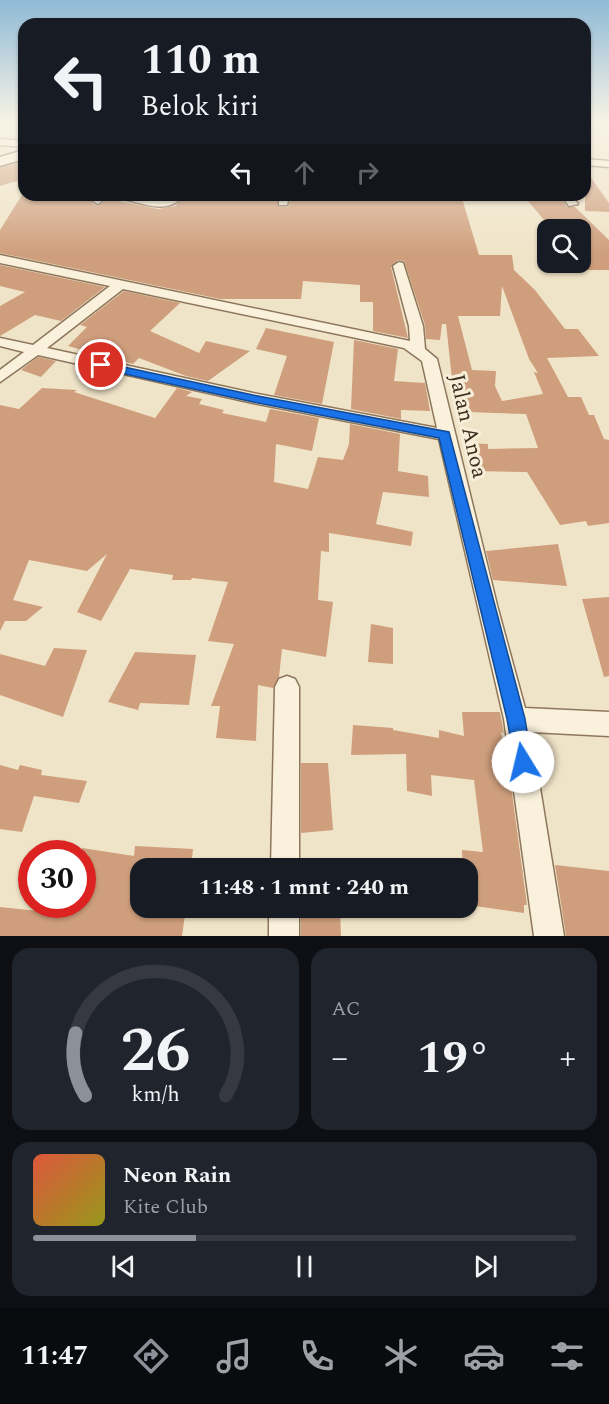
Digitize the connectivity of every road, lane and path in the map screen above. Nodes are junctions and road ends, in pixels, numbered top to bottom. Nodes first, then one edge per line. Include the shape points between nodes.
1 (146, 201) edge
2 (174, 201) edge
3 (0, 259) edge
4 (399, 266) dead end
5 (122, 283) junction
6 (0, 342) edge
7 (418, 349) junction
8 (36, 351) junction
9 (0, 377) edge
10 (445, 435) junction
11 (287, 687) dead end
12 (516, 719) junction
13 (609, 724) edge
14 (285, 858) edge
15 (284, 918) edge
16 (284, 936) edge
17 (549, 936) edge

1 - 2 street via 166,205
3 - 5 street
4 - 7 street via 416,326
5 - 7 street
5 - 8 street
6 - 8 street
7 - 10 street, Jalan Anoa via 429,359
8 - 9 street
8 - 10 street
10 - 12 street, Jalan Anoa
11 - 14 street
12 - 13 street
12 - 17 street, Jalan Anoa
15 - 16 street

